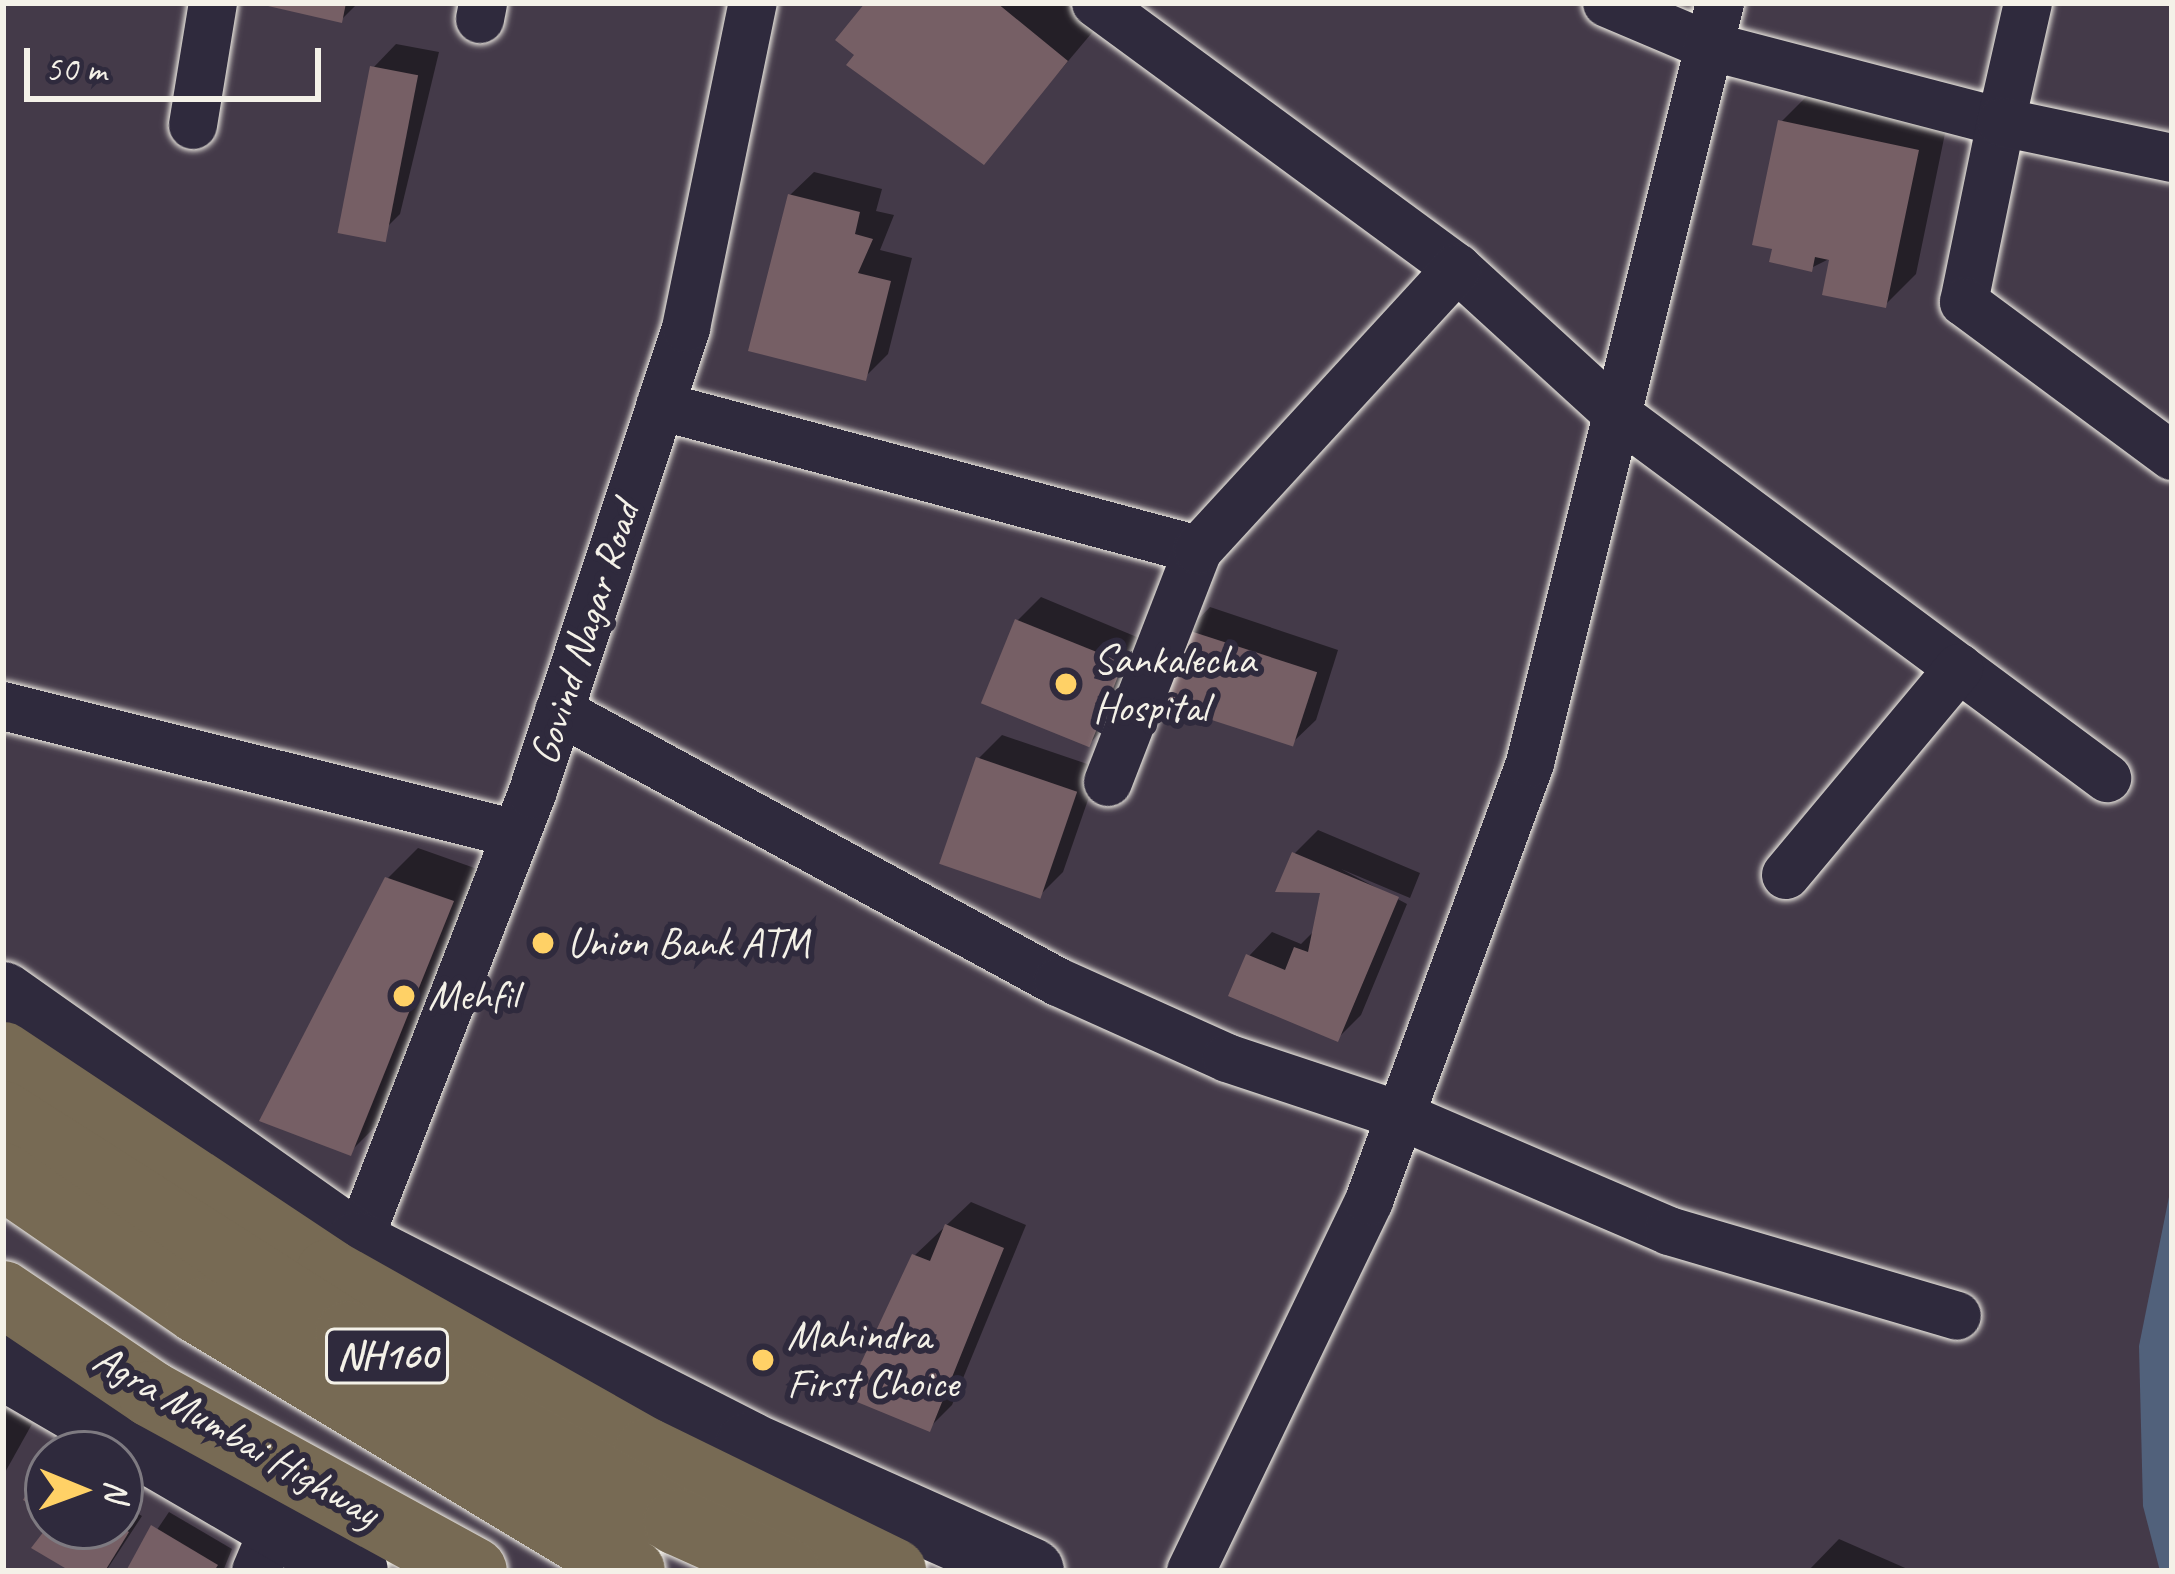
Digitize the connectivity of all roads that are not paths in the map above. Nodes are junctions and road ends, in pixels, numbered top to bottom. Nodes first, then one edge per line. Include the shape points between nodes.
1 (213, 3) edge
2 (753, 3) edge
3 (1096, 3) edge
4 (1607, 3) edge
5 (2028, 3) edge
6 (1714, 24) edge
7 (2001, 122) junction
8 (194, 125) dead end
9 (2172, 158) edge
10 (1457, 268) junction
11 (660, 406) junction
12 (1619, 416) junction
13 (2172, 457) edge
14 (1198, 550) junction
15 (1959, 668) junction
16 (3, 706) edge
17 (559, 711) junction
18 (2107, 778) dead end
19 (1108, 782) dead end
20 (516, 834) junction
21 (1786, 875) dead end
22 (3, 995) edge
23 (3, 1055) edge
24 (3, 1114) edge
25 (1401, 1115) junction
26 (3, 1176) edge
27 (357, 1245) junction
28 (3, 1294) edge
29 (1957, 1316) dead end
30 (3, 1366) edge
31 (265, 1548) edge
32 (859, 1564) edge
33 (355, 1571) edge
34 (474, 1571) edge
35 (632, 1571) edge
36 (786, 1571) edge
37 (1031, 1571) edge
38 (1191, 1571) edge

1 - 8 street
2 - 11 street, Govind Nagar Road
3 - 10 street
4 - 6 street
5 - 7 street
6 - 7 street
6 - 12 street
7 - 9 street
7 - 13 street via 1964,302
10 - 12 street
10 - 14 street
11 - 14 street
11 - 17 street, Govind Nagar Road
12 - 15 street
12 - 25 street via 1530,763
14 - 19 street
15 - 18 street
15 - 21 street
16 - 20 street
17 - 20 street, Govind Nagar Road
17 - 25 street via 1058,982 1226,1058
20 - 27 street, Govind Nagar Road
22 - 27 street
23 - 32 main road via 329,1272
24 - 36 main road, NH160 via 348,1334
25 - 29 street via 1669,1231
25 - 38 street
26 - 35 main road, NH160 via 199,1311
27 - 37 street via 748,1444
28 - 34 main road, Agra Mumbai Highway via 151,1394
30 - 31 street
31 - 33 street

